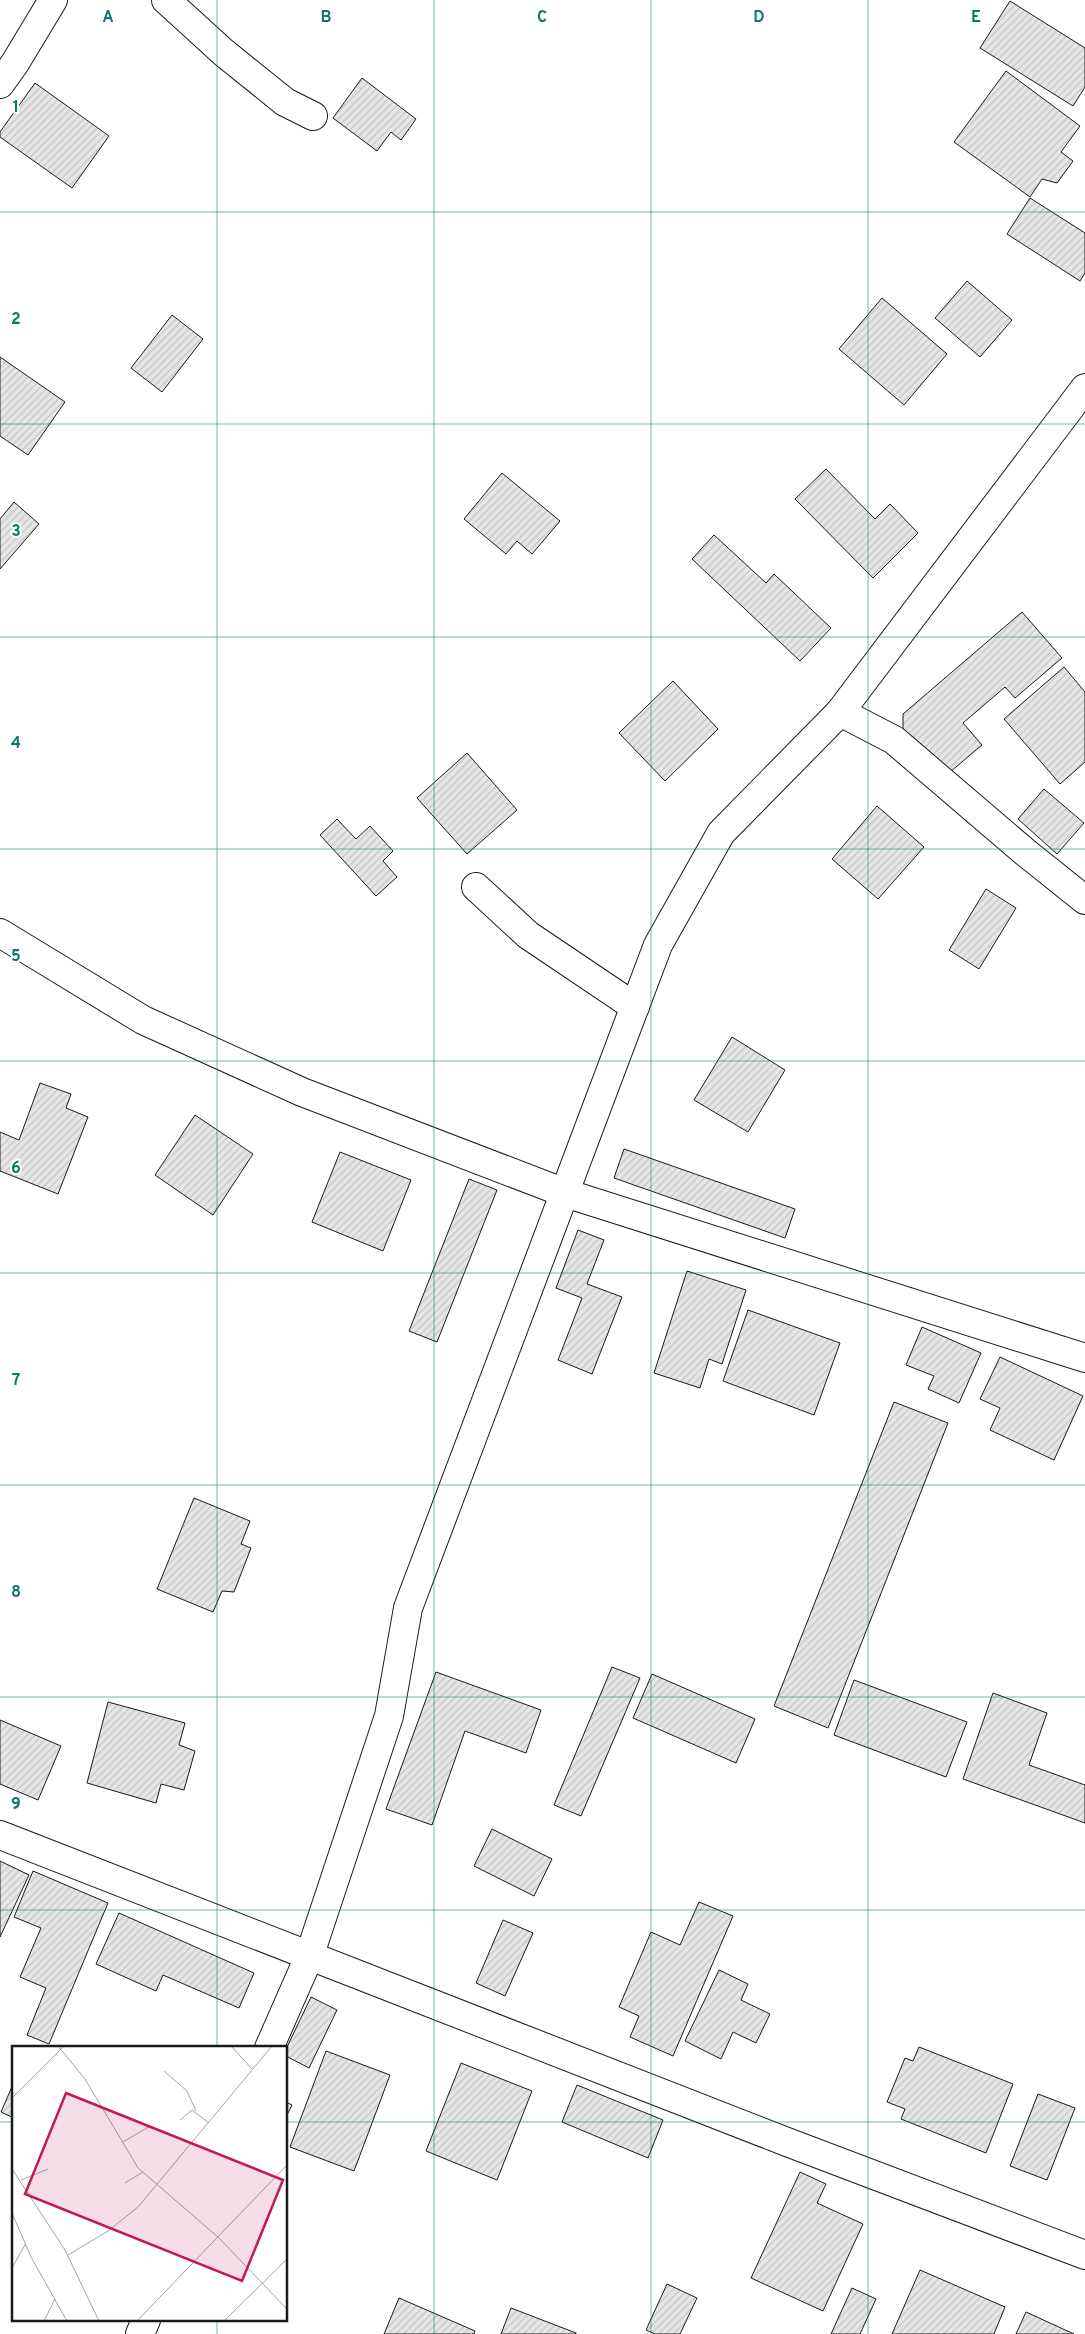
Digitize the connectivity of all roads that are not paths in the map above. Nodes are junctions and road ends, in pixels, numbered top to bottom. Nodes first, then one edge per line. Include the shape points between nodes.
1 (53, 0) edge
2 (166, 0) edge
3 (0, 84) edge
4 (313, 116) dead end
5 (1085, 388) edge
6 (840, 712) junction
7 (476, 887) dead end
8 (1085, 900) edge
9 (0, 933) edge
10 (635, 1006) junction
11 (565, 1193) junction
12 (1085, 1358) edge
13 (0, 1835) edge
14 (310, 1957) junction
15 (270, 2046) edge
16 (1085, 2255) edge
17 (145, 2322) edge
18 (140, 2334) edge

1 - 3 street
2 - 4 street via 285,102
5 - 6 street
6 - 8 street via 894,740
6 - 10 street via 721,833 658,945
7 - 10 street via 528,934
9 - 11 street via 143,1020 302,1092
10 - 11 street
11 - 12 street
11 - 14 street via 408,1608 389,1716
13 - 14 street
14 - 15 street
14 - 16 street
17 - 18 street

